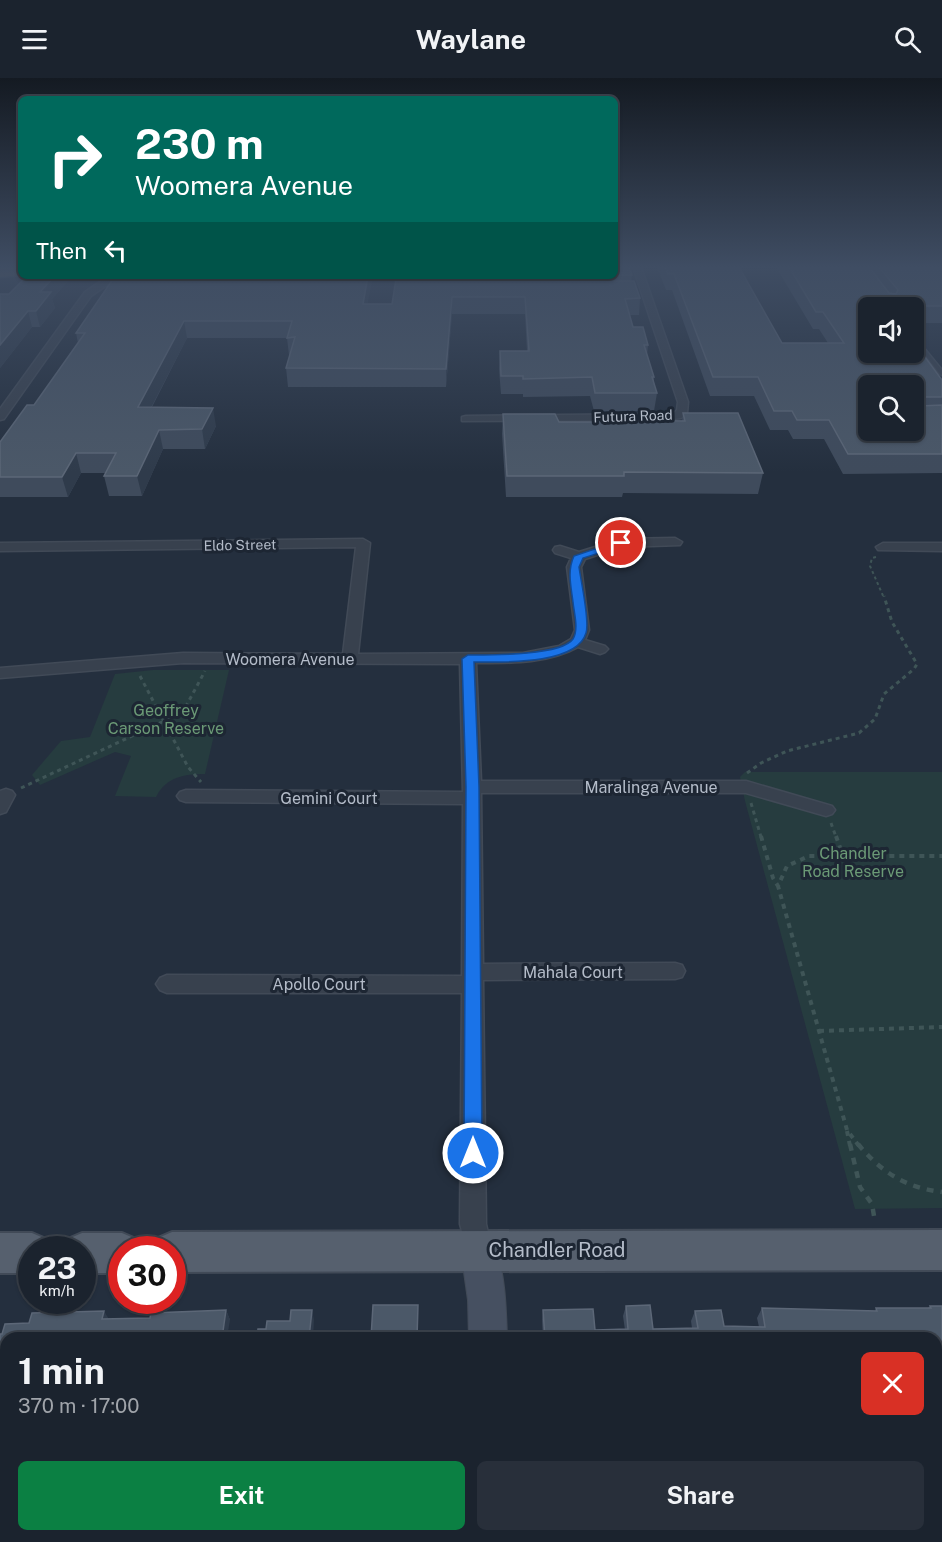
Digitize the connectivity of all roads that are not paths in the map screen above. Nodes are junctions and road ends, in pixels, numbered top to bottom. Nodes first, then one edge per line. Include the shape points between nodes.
1 (58, 335) edge
2 (657, 335) edge
3 (924, 350) edge
4 (942, 373) edge
5 (0, 417) edge
6 (466, 419) dead end
7 (675, 542) dead end
8 (0, 547) edge
9 (886, 547) road end
10 (942, 547) edge
11 (560, 549) dead end
12 (579, 556) junction
13 (577, 642) junction
14 (600, 649) dead end
15 (350, 659) junction
16 (468, 659) junction
17 (0, 673) edge
18 (472, 792) junction
19 (186, 796) dead end
20 (826, 810) road end
21 (675, 971) dead end
22 (471, 978) junction
23 (167, 984) dead end
24 (942, 1250) edge
25 (479, 1251) junction
26 (186, 1252) edge
27 (0, 1253) edge
28 (18, 1253) edge
29 (488, 1332) edge

1 - 5 street
2 - 6 street, Futura Road via 683,402 683,411 677,416
3 - 4 lane
7 - 12 street via 621,543
8 - 15 street, Eldo Street via 363,543
9 - 10 street
11 - 12 street
12 - 13 street via 574,567 582,630
13 - 14 street
13 - 16 street, Woomera Avenue via 564,649 523,658
15 - 16 street, Woomera Avenue
15 - 17 street, Woomera Avenue via 132,661
16 - 18 street
18 - 19 street, Gemini Court
18 - 20 street, Maralinga Avenue via 746,787
18 - 22 street
21 - 22 street, Mahala Court
22 - 23 street, Apollo Court
22 - 25 street via 473,1224
24 - 25 main road, Chandler Road
25 - 26 main road, Chandler Road
25 - 29 street
27 - 28 main road

